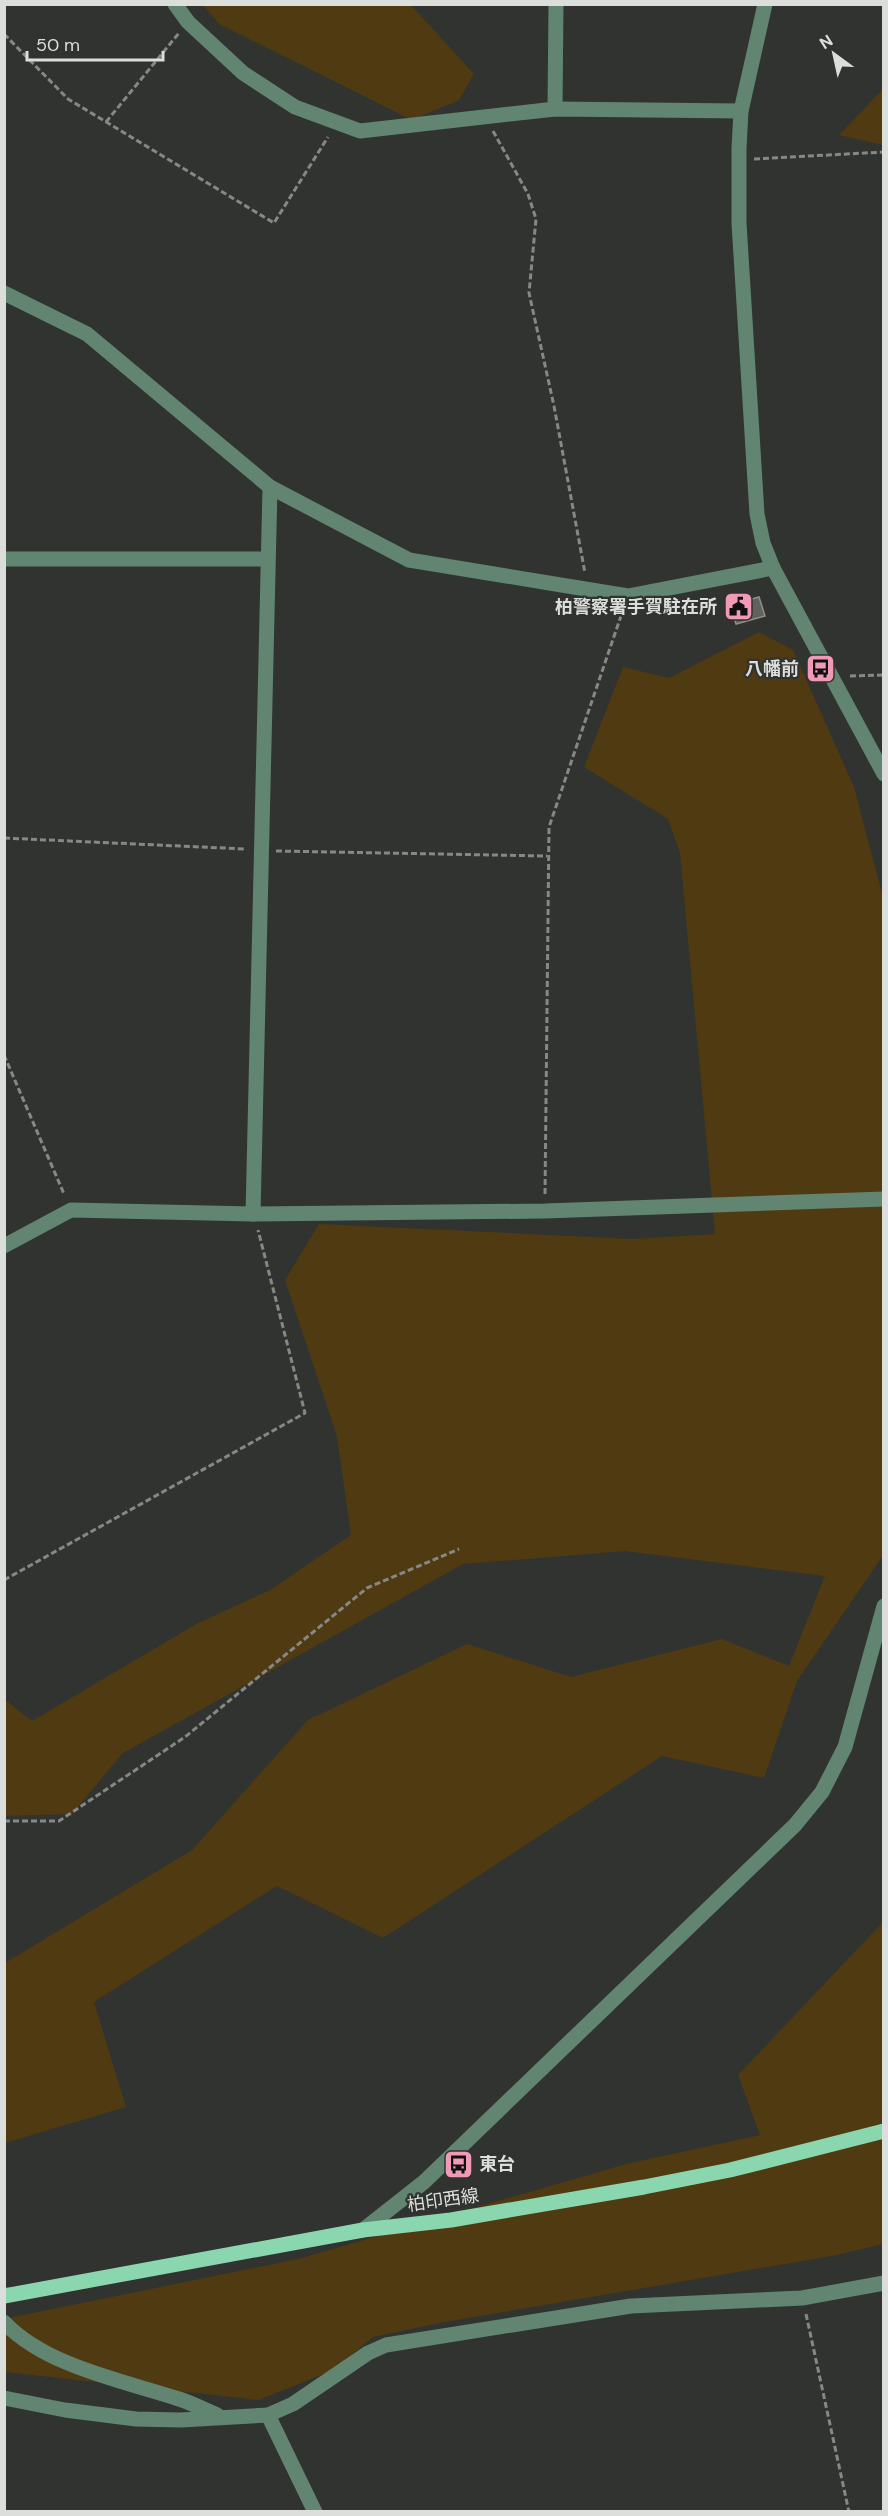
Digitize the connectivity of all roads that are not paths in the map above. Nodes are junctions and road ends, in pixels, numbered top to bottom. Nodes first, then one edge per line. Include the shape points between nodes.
1 (175, 4) edge
2 (556, 4) edge
3 (765, 4) edge
4 (555, 109) junction
5 (741, 111) junction
6 (4, 293) edge
7 (270, 486) junction
8 (4, 559) edge
9 (267, 559) junction
10 (773, 568) junction
11 (884, 774) edge
12 (884, 1199) edge
13 (253, 1214) junction
14 (4, 1246) edge
15 (884, 1606) edge
16 (884, 2131) edge
17 (363, 2230) junction
18 (884, 2283) edge
19 (4, 2296) edge
20 (4, 2322) edge
21 (4, 2398) edge
22 (268, 2415) junction
23 (220, 2416) junction
24 (315, 2511) edge

1 - 4 street via 188,22 252,79 295,107 360,130
2 - 4 street
3 - 5 street
4 - 5 street
5 - 10 street via 739,223 754,482 763,543
6 - 7 street via 87,334
7 - 9 street
7 - 10 street via 409,560 588,590 628,596
8 - 9 street
9 - 13 street
10 - 11 street
12 - 13 street via 545,1211
13 - 14 street via 71,1210
15 - 17 street via 845,1747 822,1792 761,1859 432,2174
16 - 17 main road, 柏印西線 via 644,2187 451,2220
17 - 19 main road, 柏印西線
18 - 22 street via 802,2298 631,2306 386,2345 368,2352 293,2404
20 - 23 street via 58,2358
21 - 23 street via 136,2419
22 - 23 street
22 - 24 street

